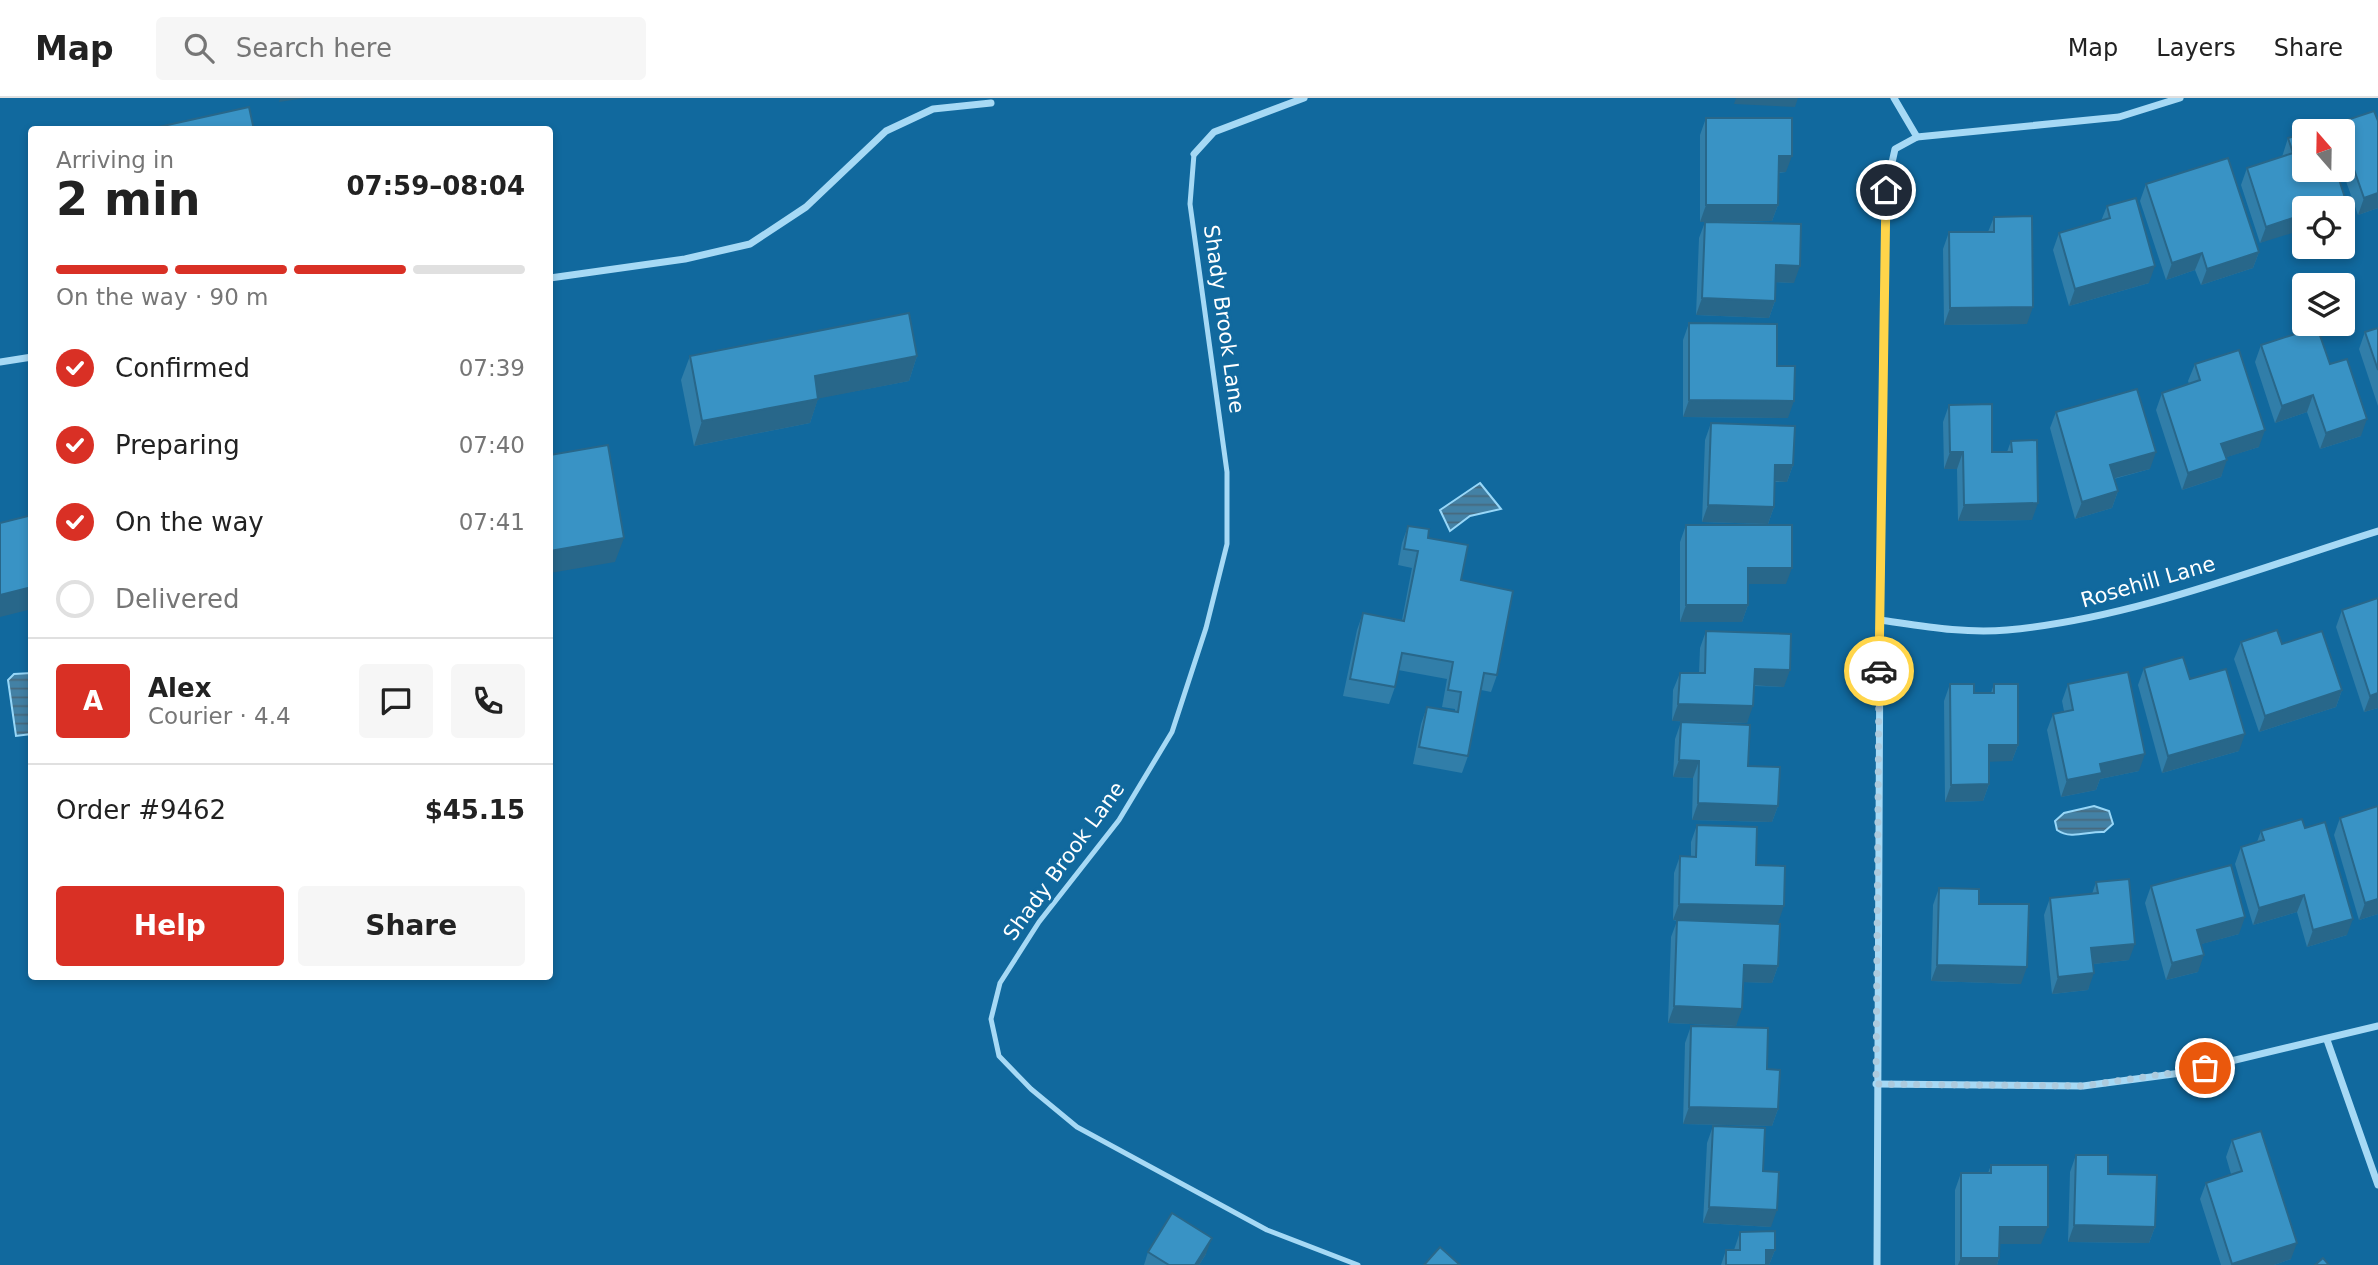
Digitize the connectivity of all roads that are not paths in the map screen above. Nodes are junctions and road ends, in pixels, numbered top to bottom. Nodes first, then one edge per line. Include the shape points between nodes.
1 (1304, 98) edge
2 (1894, 98) edge
3 (2180, 98) edge
4 (991, 103) dead end
5 (1917, 137) junction
6 (1194, 154) joint
7 (553, 278) edge
8 (28, 358) edge
9 (0, 362) edge
10 (2378, 531) edge
11 (1880, 620) junction
12 (2378, 1026) edge
13 (2327, 1040) junction
14 (1876, 1084) junction
15 (2378, 1185) edge
16 (1359, 1265) edge
17 (1877, 1265) edge

1 - 6 street, Shady Brook Lane via 1214,132
2 - 5 street
3 - 5 street via 2119,117
4 - 7 street via 933,109 886,131 806,207 750,244 685,259
5 - 11 street via 1895,149 1886,190
6 - 16 lane, Shady Brook Lane via 1190,204 1227,471 1227,544 1172,732 1119,820 1039,922 1000,984 991,1018 999,1056 1077,1127 1267,1230
8 - 9 street
10 - 11 street, Rosehill Lane via 2095,619 2005,630 1946,630
11 - 14 street
12 - 13 street
13 - 14 street via 2181,1073 2083,1086
13 - 15 street
14 - 17 street

